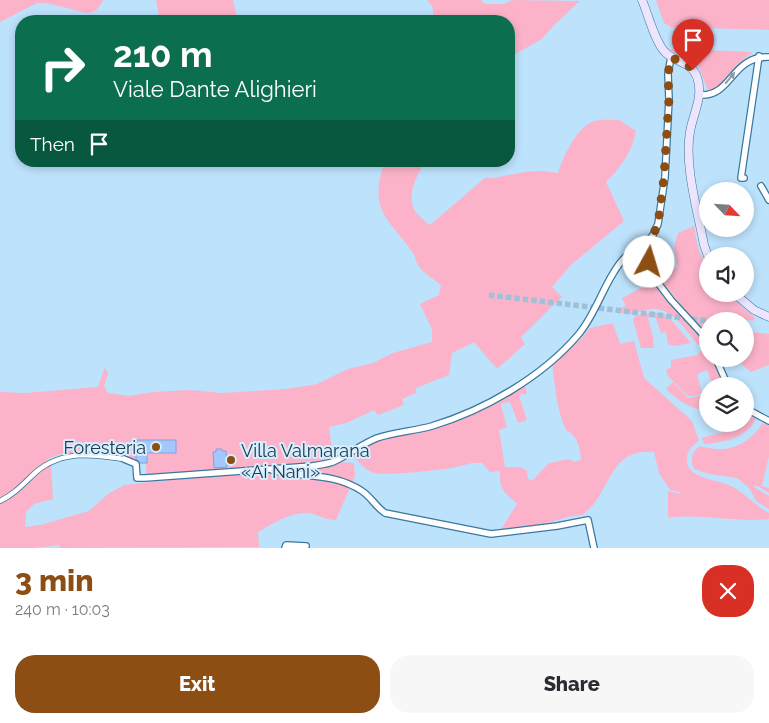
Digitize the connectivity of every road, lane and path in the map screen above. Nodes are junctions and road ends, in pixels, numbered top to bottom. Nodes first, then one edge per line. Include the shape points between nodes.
1 (642, 0) edge
2 (759, 56) junction
3 (769, 57) edge
4 (671, 58) junction
5 (700, 94) junction
6 (744, 178) dead end
7 (761, 186) dead end
8 (769, 200) edge
9 (652, 237) junction
10 (706, 247) edge
11 (744, 302) edge
12 (769, 317) edge
13 (699, 330) edge
14 (754, 413) edge
15 (769, 421) edge
16 (124, 459) joint
17 (267, 469) junction
18 (0, 500) edge
19 (306, 546) dead end
20 (286, 548) edge
21 (594, 548) edge

1 - 4 main road via 662,48
2 - 3 street
5 -> 2 street via 718,92 748,60
2 - 6 street via 741,178
4 - 5 main road via 684,62 693,70
4 - 9 street via 664,177 658,224
5 - 10 main road via 692,120 689,147
7 - 8 street
9 - 13 street via 649,262 655,279
9 - 17 street via 621,260 578,335 516,387 465,414 433,426 378,438 337,460 312,466
11 - 12 main road
14 - 15 street
16 - 17 street via 136,464 137,478
16 - 18 street via 98,455 64,456 51,461 17,491
17 - 21 street via 331,477 364,492 385,513 482,532 501,534 588,520
19 - 20 street via 286,545

